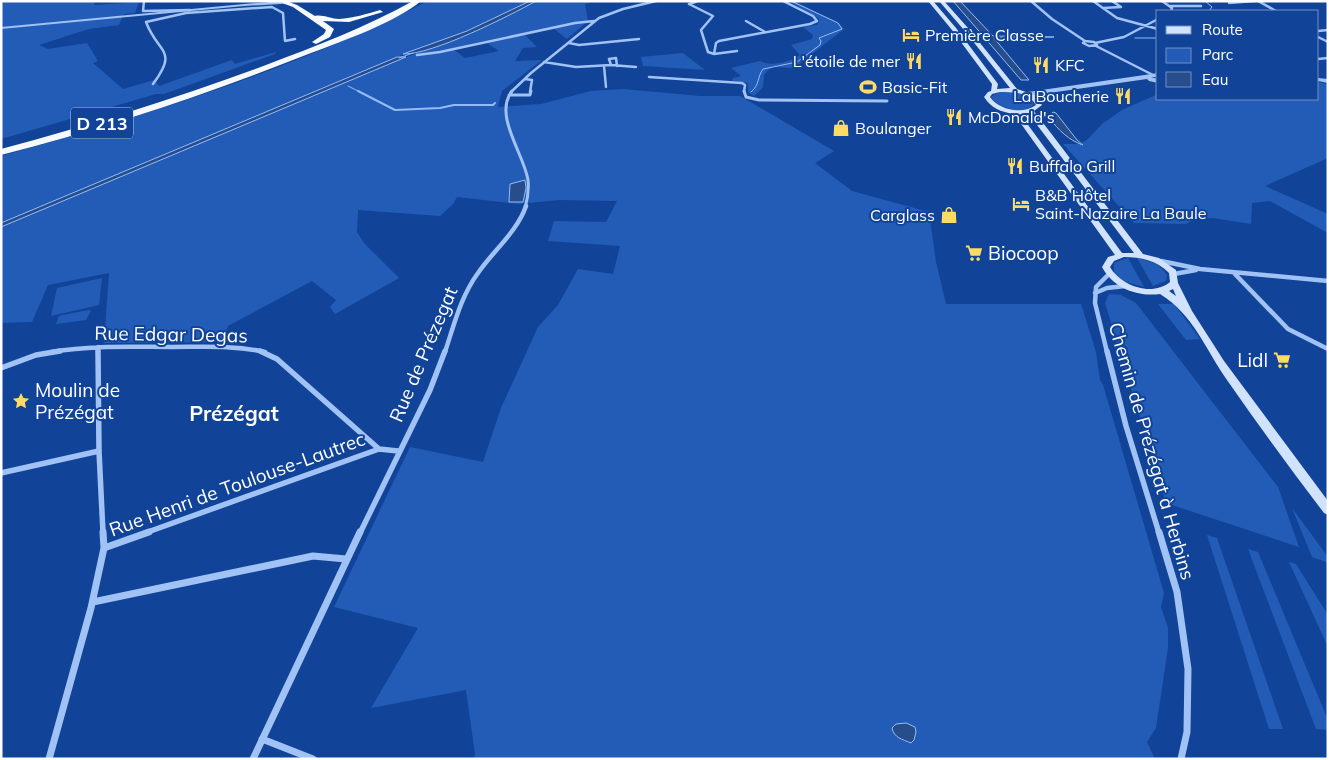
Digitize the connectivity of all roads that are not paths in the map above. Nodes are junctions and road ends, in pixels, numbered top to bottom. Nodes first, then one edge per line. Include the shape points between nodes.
1 (144, 1) edge
2 (264, 1) edge
3 (275, 1) edge
4 (299, 1) edge
5 (407, 1) edge
6 (418, 1) edge
7 (656, 1) edge
8 (698, 1) edge
9 (783, 1) edge
10 (930, 1) edge
11 (941, 1) edge
12 (1031, 1) edge
13 (1093, 1) edge
14 (1112, 1) edge
15 (1162, 1) edge
16 (1256, 1) edge
17 (283, 3) junction
18 (1229, 3) dead end
19 (244, 5) junction
20 (1201, 6) dead end
21 (1102, 8) junction
22 (210, 9) junction
23 (1171, 9) edge
24 (191, 10) junction
25 (1274, 10) edge
26 (148, 16) dead end
27 (1156, 20) edge
28 (595, 21) junction
29 (746, 21) dead end
30 (146, 22) junction
31 (1144, 26) junction
32 (1, 28) edge
33 (1156, 29) edge
34 (765, 32) junction
35 (639, 39) dead end
36 (295, 40) dead end
37 (1085, 41) junction
38 (569, 43) junction
39 (1096, 44) junction
40 (1092, 46) junction
41 (737, 51) dead end
42 (714, 54) junction
43 (417, 56) dead end
44 (273, 61) junction
45 (544, 62) junction
46 (611, 65) junction
47 (604, 66) junction
48 (617, 66) junction
49 (636, 67) dead end
50 (1151, 76) edge
51 (649, 77) dead end
52 (526, 78) junction
53 (153, 84) dead end
54 (606, 87) dead end
55 (994, 91) junction
56 (1015, 91) junction
57 (1028, 94) junction
58 (508, 95) junction
59 (1036, 99) junction
60 (887, 100) dead end
61 (1015, 111) junction
62 (1030, 111) junction
63 (1, 148) edge
64 (1, 152) edge
65 (1140, 255) junction
66 (1120, 256) junction
67 (1161, 261) junction
68 (1200, 269) junction
69 (1234, 273) junction
70 (1108, 274) junction
71 (1174, 279) junction
72 (1328, 281) edge
73 (1125, 286) junction
74 (1162, 290) junction
75 (1095, 294) junction
76 (1190, 316) junction
77 (98, 346) junction
78 (1328, 349) edge
79 (1, 368) edge
80 (379, 449) junction
81 (99, 451) junction
82 (398, 451) junction
83 (1, 473) edge
84 (1328, 510) edge
85 (104, 548) junction
86 (346, 559) junction
87 (93, 602) junction
88 (262, 739) junction
89 (49, 759) edge
90 (253, 759) edge
91 (313, 759) edge
92 (1181, 759) edge

1 - 24 street via 143,10
2 - 19 street
3 - 17 street
4 - 5 highway via 303,8 321,18 340,21 373,14
4 - 17 street
5 - 44 highway, D 213
6 - 64 highway, D 213 via 341,38 213,87
7 - 28 street via 619,10
8 - 42 street via 690,4 713,16 700,33 708,52
9 - 34 street via 817,21
10 - 55 main road via 986,71 995,84
11 - 56 main road
12 - 37 street
13 - 21 street
14 - 21 street via 1121,7
15 - 23 street
16 - 18 street
16 - 25 street
17 - 19 street
17 - 44 highway via 295,6 330,29 318,41
19 - 22 street
20 - 23 street
21 - 31 street via 1117,18
22 - 24 street
22 - 30 street
22 - 36 street via 277,8 283,13 285,40
24 - 32 street
26 - 30 street
27 - 31 street
28 - 38 street
28 - 43 street
29 - 34 street
30 - 53 street via 148,31 168,58
31 - 33 street
31 - 39 street via 1119,39
34 - 42 street via 717,42
35 - 38 street via 579,45
37 - 39 street
37 - 40 street via 1084,44
38 - 45 street
39 - 40 street
39 - 50 street
40 - 50 street
41 - 42 street
44 - 63 highway, D 213 via 140,107
45 - 47 street via 576,67
45 - 52 street
46 - 47 street
46 - 48 street
46 - 48 street via 609,59 616,58
47 - 54 street
48 - 49 street
50 - 57 street
50 - 59 street
51 - 60 street via 742,83 746,96 759,100
52 - 58 street
52 - 58 street via 532,80 530,95
55 - 56 main road
55 - 61 main road via 987,97 990,102
56 - 57 main road
57 - 59 main road
58 - 82 street, Rue de Prézegat via 504,108 525,168 529,200 470,285 431,388
59 - 62 main road via 1040,105
61 - 62 main road
61 - 66 main road
62 - 65 main road
65 - 66 main road
65 - 67 main road
66 - 70 main road via 1108,262
67 - 68 street
67 - 71 main road
68 - 69 street
68 - 71 street
69 - 72 street
69 - 78 street via 1288,329
70 - 73 main road
70 - 75 street
71 - 74 main road via 1170,288
71 - 76 main road
73 - 74 main road via 1143,291
73 - 75 street via 1107,288
74 - 76 main road
75 - 92 street, Chemin de Prézégat à Herbins via 1109,363 1182,618 1188,669 1188,732
76 - 84 main road via 1228,374
77 - 79 street, Rue Edgar Degas via 42,353
77 - 80 street, Rue Edgar Degas via 244,347 265,352
77 - 81 street
80 - 82 street
80 - 85 street, Rue Henri de Toulouse-Lautrec
81 - 83 street
81 - 85 street
82 - 86 street, Rue de Prézegat
85 - 87 street
86 - 87 street via 313,556
86 - 88 street, Rue de Prézegat
87 - 89 street
88 - 90 street, Rue de Prézegat
88 - 91 street

